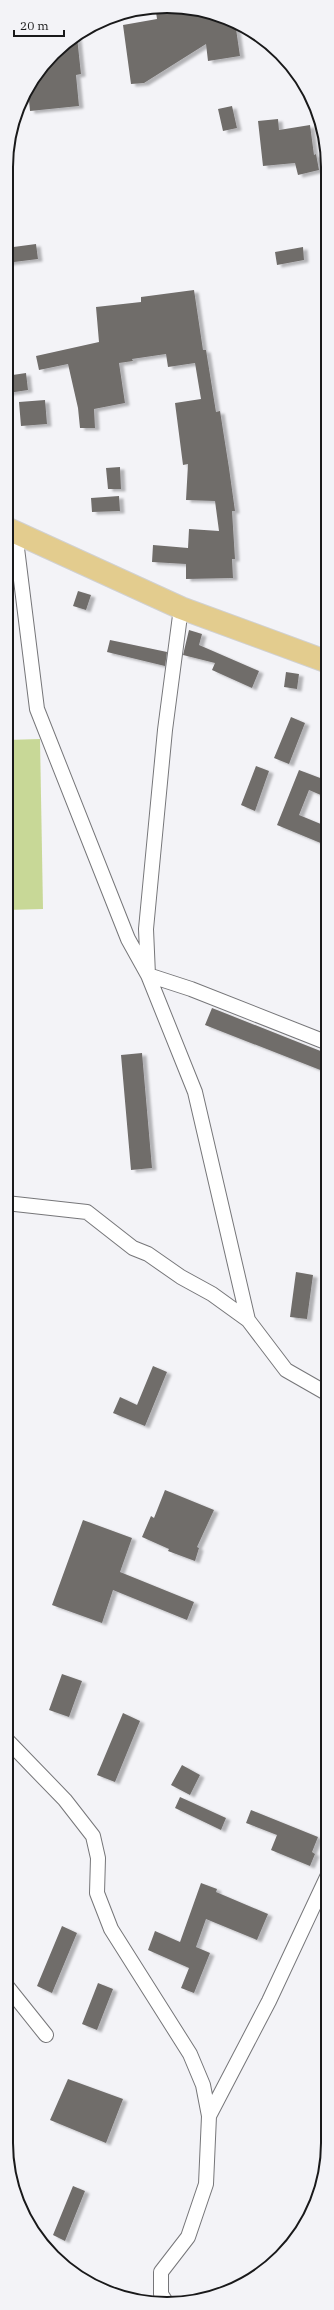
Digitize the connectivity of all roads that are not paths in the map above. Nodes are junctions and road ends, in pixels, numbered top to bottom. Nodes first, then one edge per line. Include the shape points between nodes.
1 (13, 531) edge
2 (13, 544) edge
3 (181, 608) junction
4 (321, 659) edge
5 (148, 976) junction
6 (321, 1040) edge
7 (13, 1204) edge
8 (248, 1320) junction
9 (321, 1390) edge
10 (13, 1746) edge
11 (321, 1890) edge
12 (13, 1994) edge
13 (46, 2035) dead end
14 (210, 2116) junction
15 (163, 2297) edge

1 - 3 main road
2 - 5 street via 37,709 128,939
3 - 4 main road
3 - 5 street via 165,730 146,929
5 - 6 street
5 - 8 street via 195,1092
7 - 8 street via 87,1212 133,1248 148,1254 181,1277 212,1294
8 - 9 street via 286,1370
10 - 14 street via 65,1800 93,1836 98,1858 97,1893 111,1929 190,2054 203,2085
11 - 14 street via 269,2001
12 - 13 street
14 - 15 street via 206,2184 188,2237 161,2272

